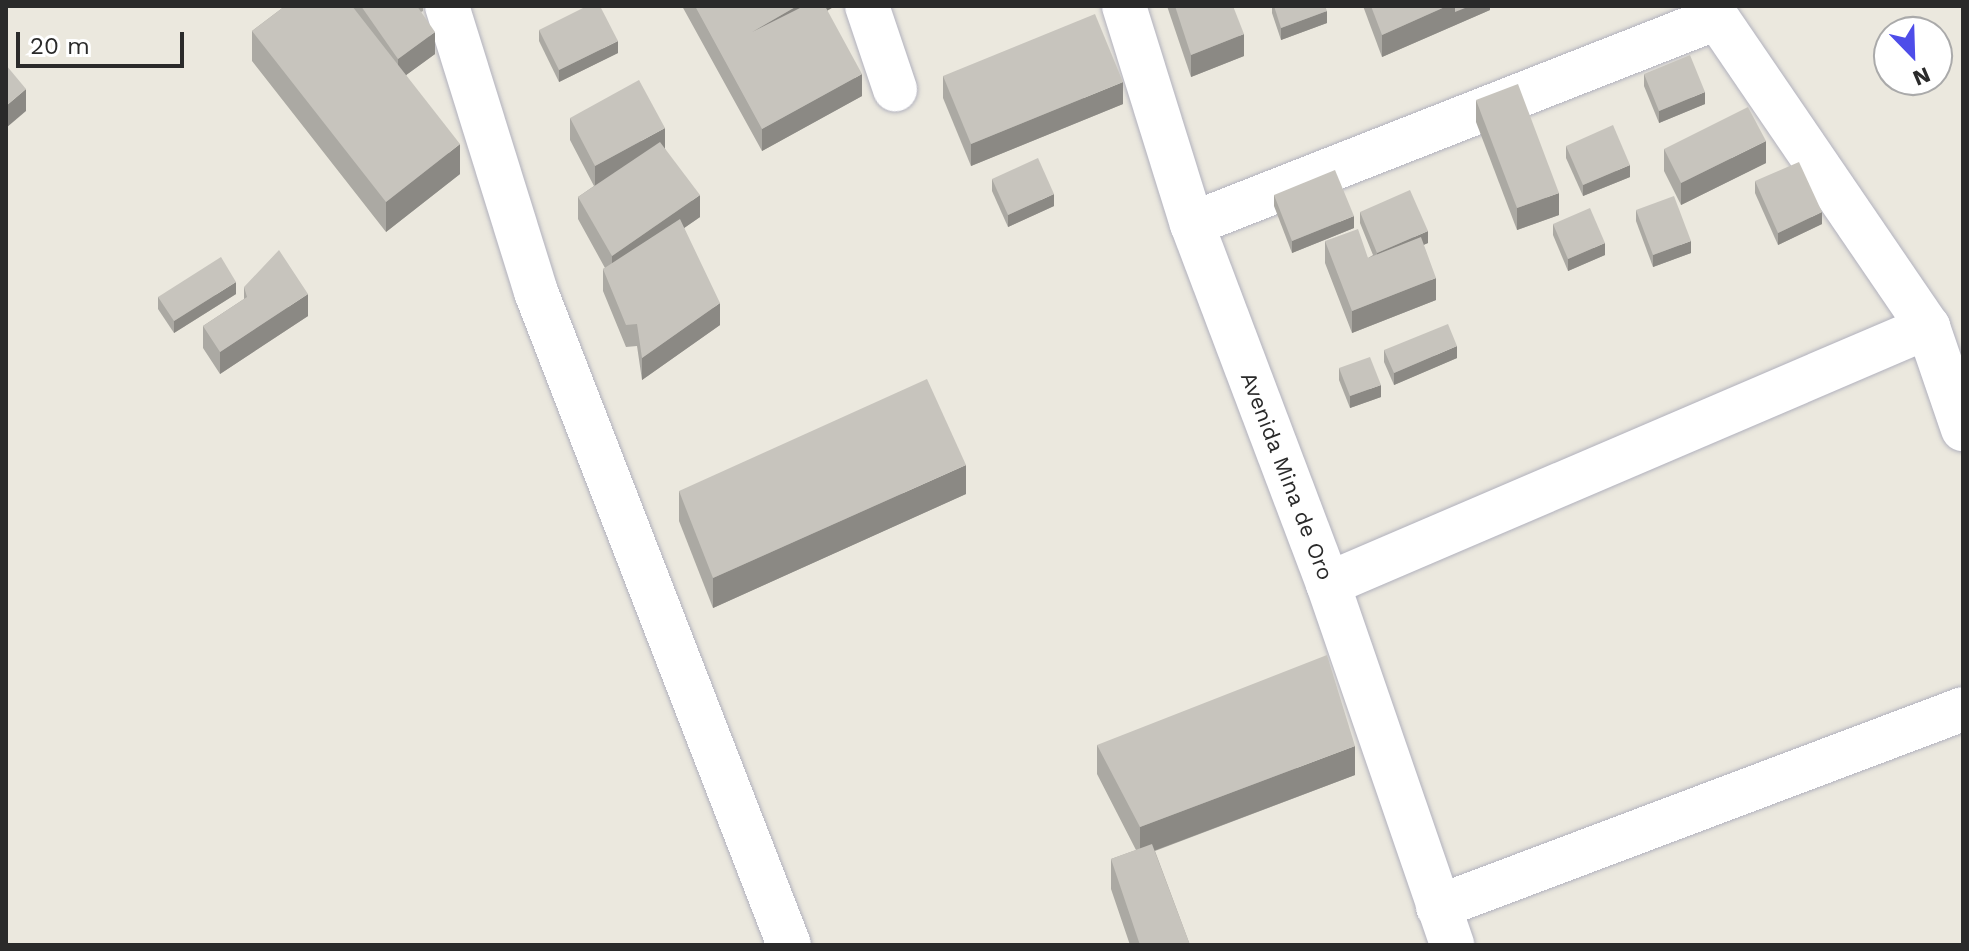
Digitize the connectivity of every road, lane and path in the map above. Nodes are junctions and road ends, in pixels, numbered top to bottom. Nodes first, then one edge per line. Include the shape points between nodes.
1 (447, 6) edge
2 (867, 6) edge
3 (1124, 6) edge
4 (1712, 13) edge
5 (895, 89) dead end
6 (1192, 224) junction
7 (1928, 327) junction
8 (1963, 429) edge
9 (1328, 584) junction
10 (1963, 709) edge
11 (1445, 926) edge
12 (789, 945) edge

1 - 12 street via 536,292
2 - 5 street
3 - 6 street, Avenida Mina de Oro
4 - 6 street
4 - 7 street
6 - 9 street, Avenida Mina de Oro
7 - 8 street
7 - 9 street
9 - 11 street, Avenida Mina de Oro
10 - 11 street

